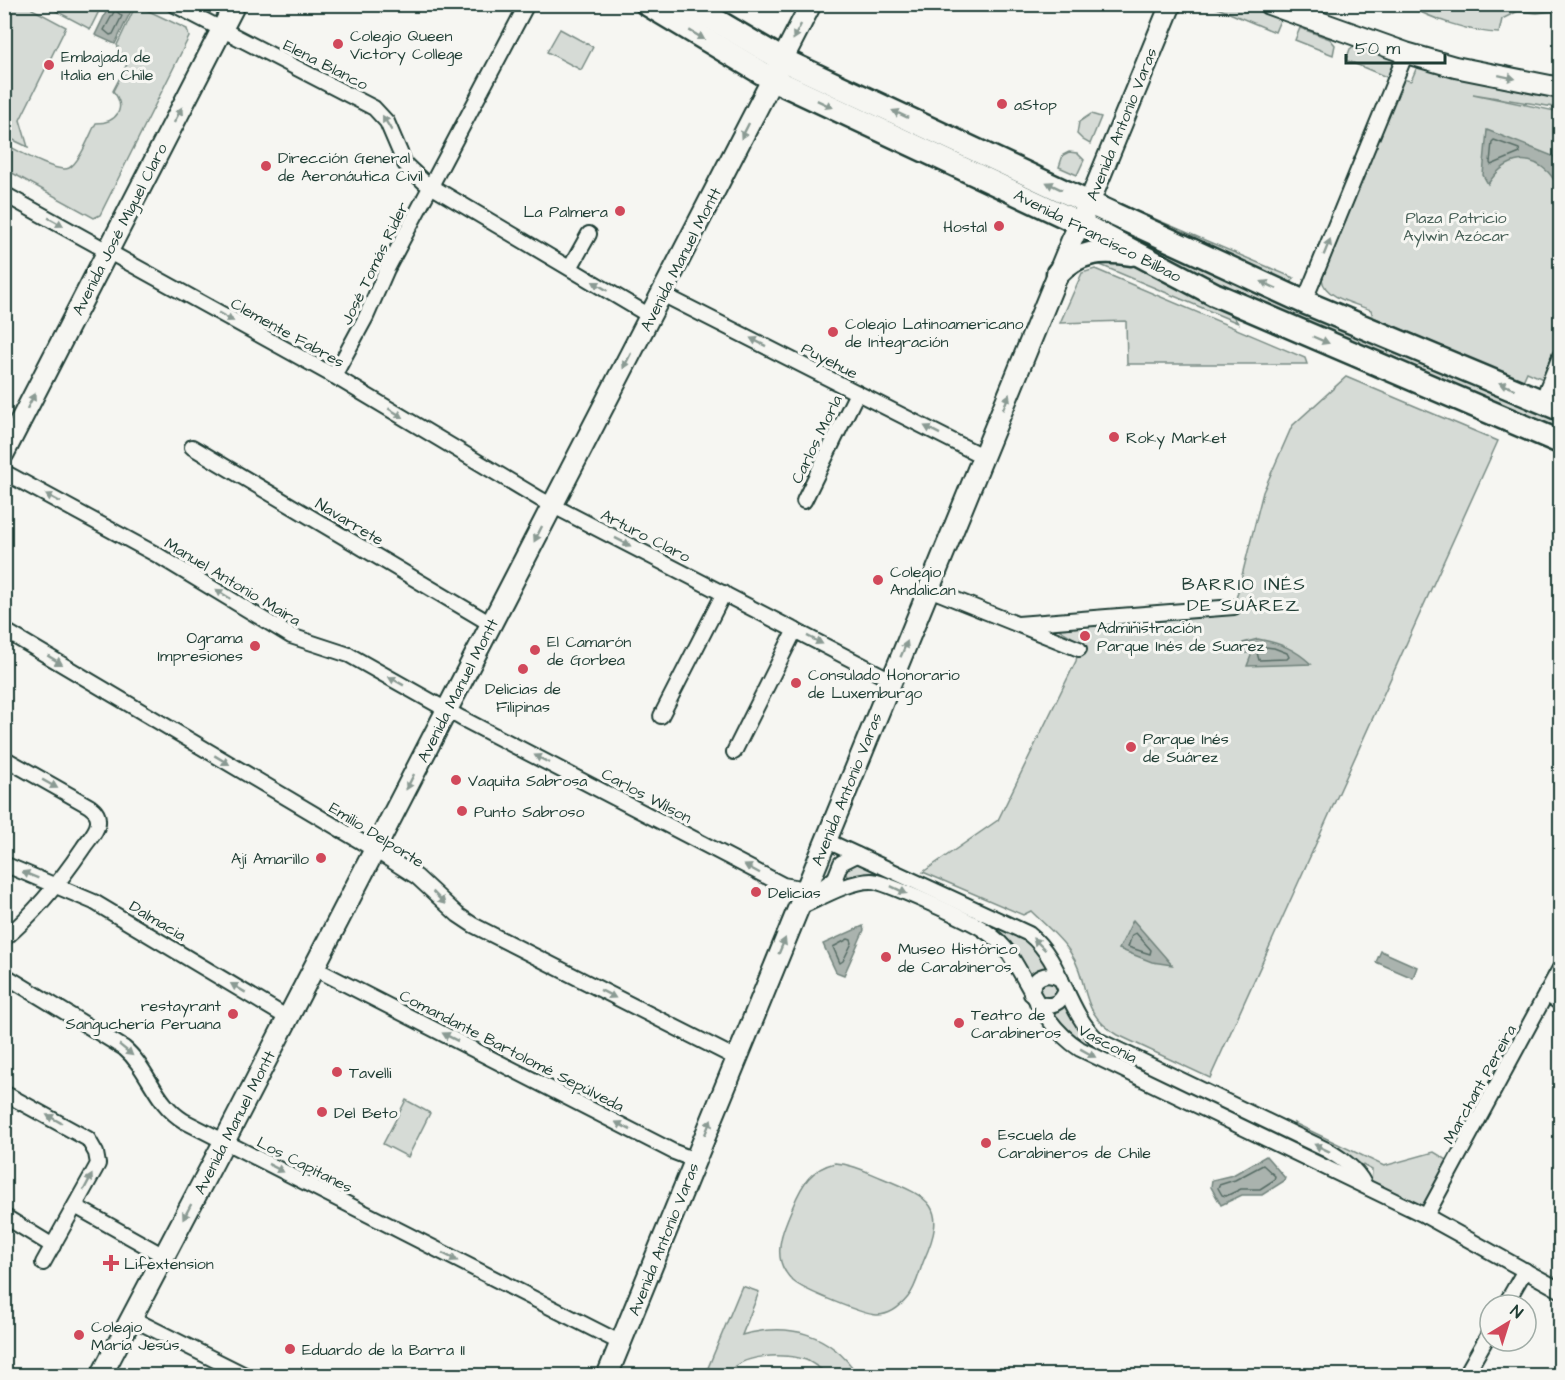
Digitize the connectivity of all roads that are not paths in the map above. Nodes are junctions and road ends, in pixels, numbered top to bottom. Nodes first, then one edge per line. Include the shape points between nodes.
1 (173, 4) edge
2 (235, 4) edge
3 (527, 4) edge
4 (647, 4) edge
5 (688, 4) edge
6 (811, 4) edge
7 (1171, 4) edge
8 (1269, 4) edge
9 (222, 29) junction
10 (1406, 53) junction
11 (777, 70) junction
12 (1560, 88) edge
13 (431, 187) junction
14 (4, 194) edge
15 (1084, 213) junction
16 (588, 234) dead end
17 (108, 251) junction
18 (1140, 255) junction
19 (570, 268) junction
20 (1058, 273) junction
21 (662, 294) junction
22 (1304, 302) junction
23 (650, 316) junction
24 (1560, 356) edge
25 (334, 376) junction
26 (857, 393) junction
27 (1551, 405) edge
28 (1560, 442) edge
29 (192, 447) dead end
30 (4, 453) edge
31 (984, 457) junction
32 (4, 472) edge
33 (804, 501) dead end
34 (552, 505) junction
35 (929, 589) junction
36 (724, 593) junction
37 (1234, 607) dead end
38 (491, 624) junction
39 (1018, 624) junction
40 (4, 630) edge
41 (795, 630) junction
42 (1079, 649) dead end
43 (891, 680) junction
44 (447, 710) junction
45 (661, 716) dead end
46 (734, 752) dead end
47 (4, 758) edge
48 (825, 840) junction
49 (375, 850) junction
50 (857, 855) junction
51 (4, 864) edge
52 (839, 883) junction
53 (57, 886) junction
54 (806, 889) junction
55 (798, 908) junction
56 (4, 939) edge
57 (314, 968) junction
58 (1560, 968) edge
59 (4, 975) edge
60 (1064, 984) junction
61 (1546, 994) junction
62 (1034, 999) junction
63 (1560, 1003) edge
64 (288, 1018) junction
65 (736, 1058) junction
66 (4, 1092) edge
67 (224, 1142) junction
68 (695, 1160) junction
69 (1365, 1186) junction
70 (75, 1206) junction
71 (4, 1216) edge
72 (1426, 1216) junction
73 (53, 1246) junction
74 (164, 1256) junction
75 (43, 1263) dead end
76 (1525, 1270) junction
77 (1560, 1290) edge
78 (1512, 1293) edge
79 (131, 1318) junction
80 (621, 1343) junction
81 (1478, 1353) edge
82 (101, 1376) edge
83 (247, 1376) edge
84 (607, 1376) edge
85 (1465, 1376) edge

1 - 9 street, Elena Blanco
2 - 9 main road, Avenida José Miguel Claro
3 - 13 street, José Tomás Rider
4 -> 11 main road, Avenida Francisco Bilbao
5 - 11 main road, Avenida Francisco Bilbao
6 -> 11 main road, Avenida Manuel Montt
7 - 15 main road, Avenida Antonio Varas
8 - 10 main road
13 -> 9 street, Elena Blanco via 405,164 387,122 374,108
17 -> 9 main road, Avenida José Miguel Claro
10 -> 12 main road
22 -> 10 street
11 - 15 main road, Avenida Francisco Bilbao
11 -> 21 main road, Avenida Manuel Montt
13 - 19 street
13 - 25 street, José Tomás Rider
14 -> 17 street, Clemente Fabres
15 - 18 main road, Avenida Francisco Bilbao
15 - 20 main road, Avenida Antonio Varas
22 -> 15 main road, Avenida Francisco Bilbao
16 - 19 street
17 -> 25 street, Clemente Fabres
30 -> 17 main road, Avenida José Miguel Claro
18 - 20 main road via 1089,253 1074,259
18 -> 28 main road, Avenida Francisco Bilbao via 1214,294
23 -> 19 street
31 -> 20 main road, Avenida Antonio Varas
21 - 23 main road, Avenida Manuel Montt
26 -> 21 street, Puyehue
27 -> 22 main road, Avenida Francisco Bilbao
23 -> 34 main road, Avenida Manuel Montt
24 - 27 street
25 -> 34 street, Clemente Fabres
31 -> 26 street, Puyehue
26 - 33 street, Carlos Morla
29 - 38 street, Navarrete
31 - 35 main road, Avenida Antonio Varas
44 -> 32 street, Manuel Antonio Maira via 349,655 291,636 159,556
34 -> 36 street, Arturo Claro
34 -> 38 main road, Avenida Manuel Montt
35 - 39 street
43 -> 35 main road, Avenida Antonio Varas
36 - 41 street, Arturo Claro
36 - 45 street
37 - 39 street
38 - 44 main road, Avenida Manuel Montt
39 - 42 street
40 -> 49 street, Emilio Delporte
41 -> 43 street, Arturo Claro
41 - 46 street
43 - 48 main road, Avenida Antonio Varas
44 -> 49 main road, Avenida Manuel Montt
54 -> 44 street, Carlos Wilson via 783,885
47 -> 53 street via 96,811 95,830
48 - 50 street, Vasconia
48 - 54 main road, Avenida Antonio Varas
49 - 57 main road, Avenida Manuel Montt
49 -> 65 street, Emilio Delporte via 417,877 473,925
50 - 52 street, Vasconia via 841,863
60 -> 50 street, Vasconia via 1045,949 1029,934
53 -> 51 street, Dalmacia
52 - 54 street
52 - 55 street, Vasconia
52 -> 62 street, Vasconia via 878,882 982,928 1009,953
53 - 56 street
64 -> 53 street, Dalmacia via 118,915
54 - 55 main road, Avenida Antonio Varas
65 -> 55 main road, Avenida Antonio Varas
57 - 64 main road, Avenida Manuel Montt
68 -> 57 street, Comandante Bartolomé Sepúlveda
58 - 61 street, Marchant Pereira
59 -> 67 street, Los Capitanes via 124,1048 140,1063 169,1110
60 - 62 street via 1060,1000 1053,1005
60 - 62 street via 1052,975 1042,975 1035,981
69 -> 60 street, Vasconia via 1351,1166 1327,1150 1102,1043 1084,1023
61 - 63 street
61 - 72 street, Marchant Pereira
62 -> 69 street, Vasconia via 1063,1037 1087,1053
64 - 67 main road, Avenida Manuel Montt
68 -> 65 main road, Avenida Antonio Varas
70 -> 66 street via 98,1164 88,1139
67 -> 74 main road, Avenida Manuel Montt
67 -> 80 street, Los Capitanes
68 - 80 main road, Avenida Antonio Varas
69 - 72 street, Vasconia
70 - 73 street
70 - 74 street
71 - 73 street
72 - 76 street, Vasconia
73 - 75 street
74 - 79 main road, Avenida Manuel Montt
76 - 77 street, Vasconia
76 - 78 street
79 - 82 main road, Avenida Manuel Montt
79 - 83 street
80 - 84 main road, Avenida Antonio Varas
81 - 85 street

